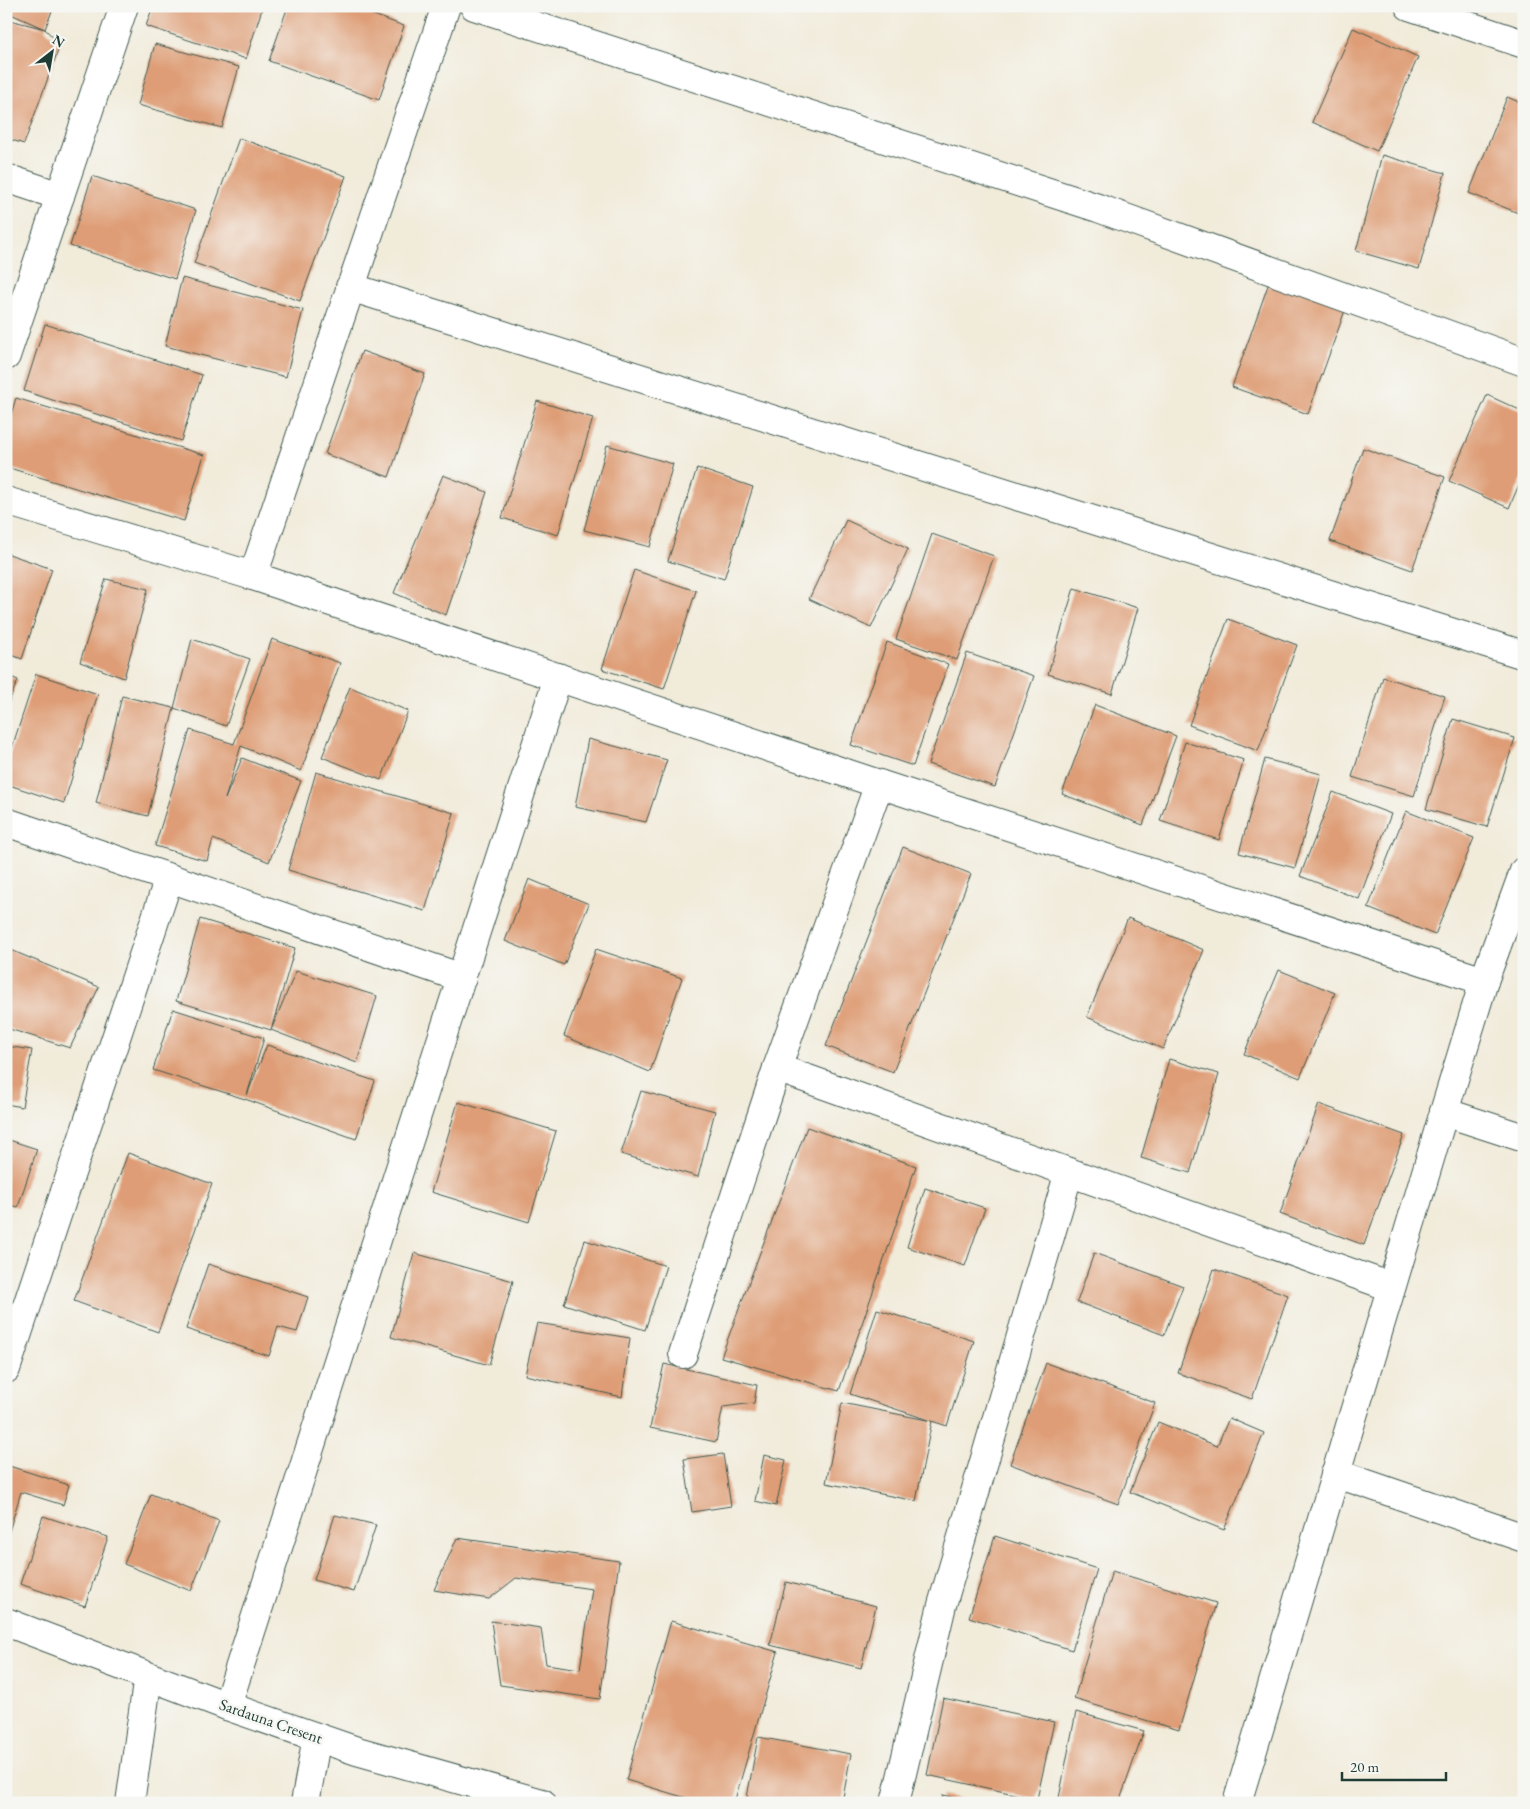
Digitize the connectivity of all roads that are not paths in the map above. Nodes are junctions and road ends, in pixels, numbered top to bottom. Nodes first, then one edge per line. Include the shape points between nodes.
1 (124, 6) edge
2 (446, 6) edge
3 (474, 6) edge
4 (1408, 6) edge
5 (1522, 39) edge
6 (6, 178) edge
7 (60, 196) junction
8 (350, 287) junction
9 (6, 356) edge
10 (1524, 362) edge
11 (6, 501) edge
12 (252, 576) junction
13 (1524, 655) edge
14 (558, 677) junction
15 (879, 784) junction
16 (6, 822) edge
17 (1524, 870) edge
18 (169, 878) junction
19 (462, 978) junction
20 (1484, 982) junction
21 (777, 1068) junction
22 (1444, 1112) junction
23 (1524, 1138) edge
24 (1069, 1172) junction
25 (1391, 1287) junction
26 (683, 1354) dead end
27 (6, 1370) edge
28 (1335, 1473) junction
29 (1524, 1538) edge
30 (6, 1622) edge
31 (148, 1676) junction
32 (227, 1706) junction
33 (317, 1737) junction
34 (130, 1803) edge
35 (305, 1803) edge
36 (542, 1803) edge
37 (895, 1803) edge
38 (1237, 1803) edge

1 - 7 street
2 - 8 street
3 - 10 street via 1098,208
4 - 5 street
6 - 7 street
7 - 9 street
8 - 12 street
8 - 13 street
11 - 12 street
12 - 14 street
14 - 15 street
14 - 19 street
15 - 20 street
15 - 21 street
16 - 18 street
17 - 20 street
18 - 19 street
18 - 27 street
19 - 32 street
20 - 22 street
21 - 24 street
21 - 26 street
22 - 23 street
22 - 25 street
24 - 25 street
24 - 37 street via 942,1605
25 - 28 street
28 - 29 street
28 - 38 street
30 - 31 street, Sardauna Cresent
31 - 32 street, Sardauna Cresent
31 - 34 street
32 - 33 street, Sardauna Cresent
33 - 35 street
33 - 36 street, Sardauna Cresent

